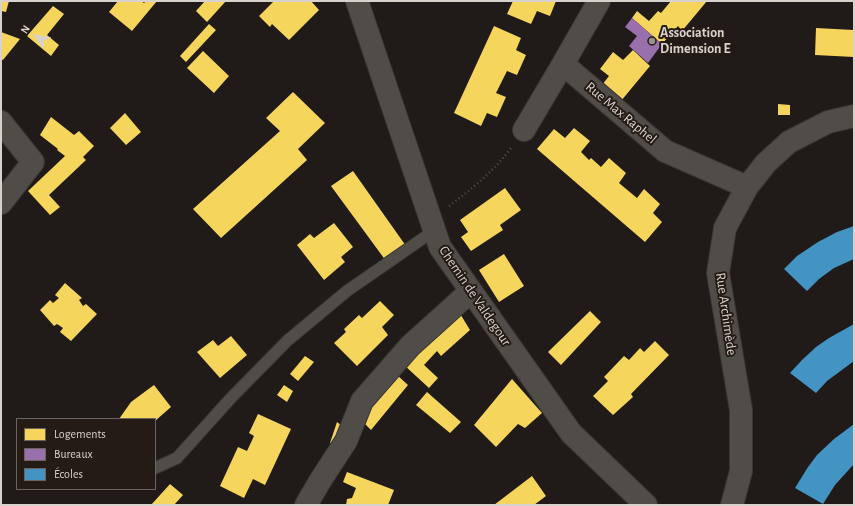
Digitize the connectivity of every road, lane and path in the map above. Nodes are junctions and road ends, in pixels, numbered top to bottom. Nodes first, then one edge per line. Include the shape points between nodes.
1 (357, 1) edge
2 (599, 1) edge
3 (563, 64) junction
4 (854, 116) edge
5 (1, 122) edge
6 (524, 130) joint
7 (747, 187) junction
8 (1, 203) edge
9 (432, 223) junction
10 (471, 291) junction
11 (156, 468) edge
12 (306, 505) edge
13 (646, 505) edge
14 (732, 505) edge

1 - 9 street, Chemin de Valdegour
2 - 3 street
3 - 6 street
3 - 7 street, Rue Max Raphel via 665,150
4 - 7 street, Rue Archimède via 828,122 789,142 766,163
5 - 8 street via 34,162
6 - 9 path via 498,165
7 - 14 street, Rue Archimède via 725,228 718,273 741,410 741,471
9 - 10 street, Chemin de Valdegour via 440,247
9 - 11 lane via 287,341 177,458
10 - 12 street via 410,346 362,401 346,441
10 - 13 street, Chemin de Valdegour via 571,433

